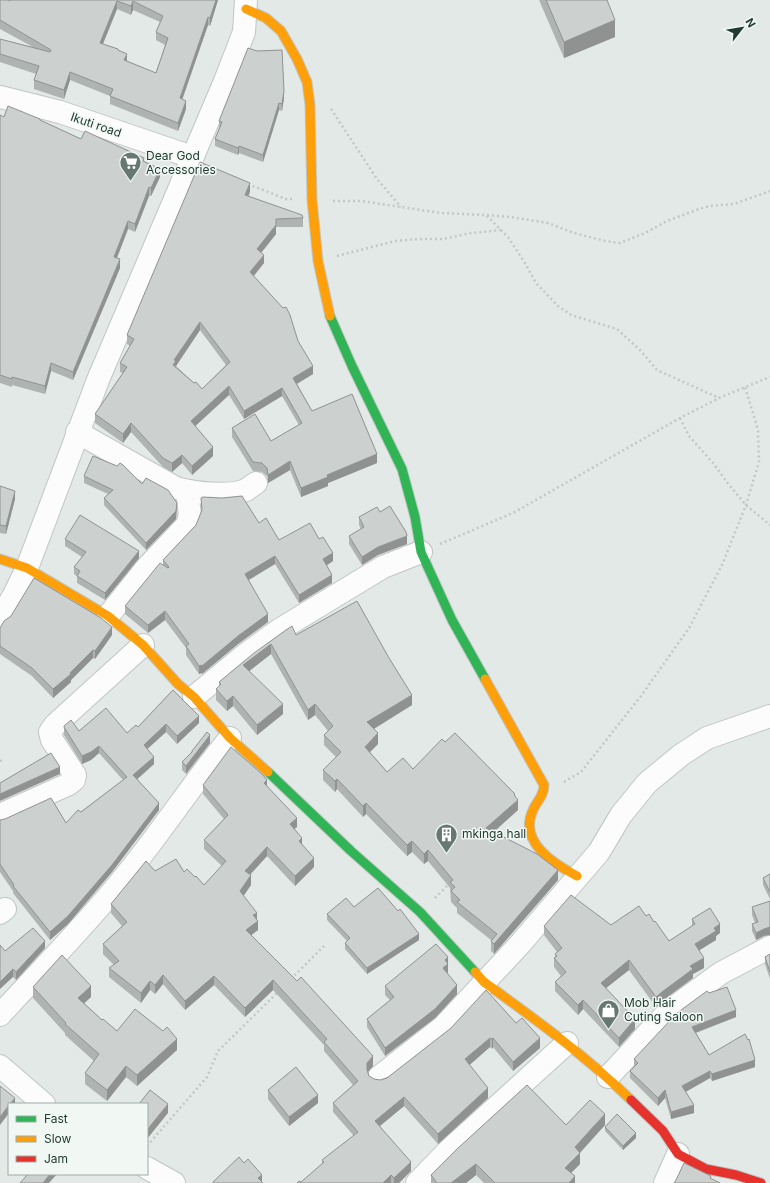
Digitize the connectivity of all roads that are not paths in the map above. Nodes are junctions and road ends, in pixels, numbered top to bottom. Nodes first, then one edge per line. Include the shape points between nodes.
1 (246, 5) edge
2 (0, 97) edge
3 (192, 157) junction
4 (77, 432) junction
5 (256, 483) dead end
6 (187, 491) junction
7 (422, 552) junction
8 (0, 559) edge
9 (27, 568) junction
10 (108, 616) junction
11 (0, 618) edge
12 (143, 645) junction
13 (194, 697) junction
14 (770, 716) edge
15 (230, 738) junction
16 (0, 815) edge
17 (577, 876) junction
18 (770, 947) edge
19 (484, 982) junction
20 (0, 1015) edge
21 (567, 1043) junction
22 (0, 1066) edge
23 (379, 1077) dead end
24 (608, 1077) junction
25 (43, 1103) edge
26 (678, 1154) junction
27 (148, 1169) edge
28 (174, 1183) edge
29 (417, 1183) edge
30 (665, 1183) edge
31 (761, 1183) edge

1 - 3 street via 244,32
1 - 7 street via 281,31 307,82 310,105 312,200 318,261 330,316 402,469
2 - 3 street, Ikuti road via 60,112
3 - 4 street
4 - 6 street via 176,488
4 - 9 street
5 - 6 street via 245,490 226,493
6 - 10 street via 190,515 187,526 149,565
7 - 13 street via 383,567 279,630
7 - 17 street via 452,620 544,785 543,795 531,813 529,833 536,846 556,865
8 - 9 street
9 - 10 street
9 - 11 street
10 - 12 street
12 - 13 street via 178,684
12 - 16 street via 50,732 52,740 75,775 74,780
13 - 15 street
14 - 17 street via 707,738 647,783 621,815 599,852
15 - 19 street via 420,912
15 - 20 street via 112,893
17 - 19 street via 521,943
18 - 24 street via 721,973 669,1011
19 - 21 street
19 - 23 street via 442,1027
21 - 24 street
21 - 29 street via 448,1151
22 - 25 street
24 - 26 street via 663,1130
26 - 30 street
26 - 31 street via 706,1169
27 - 28 street

